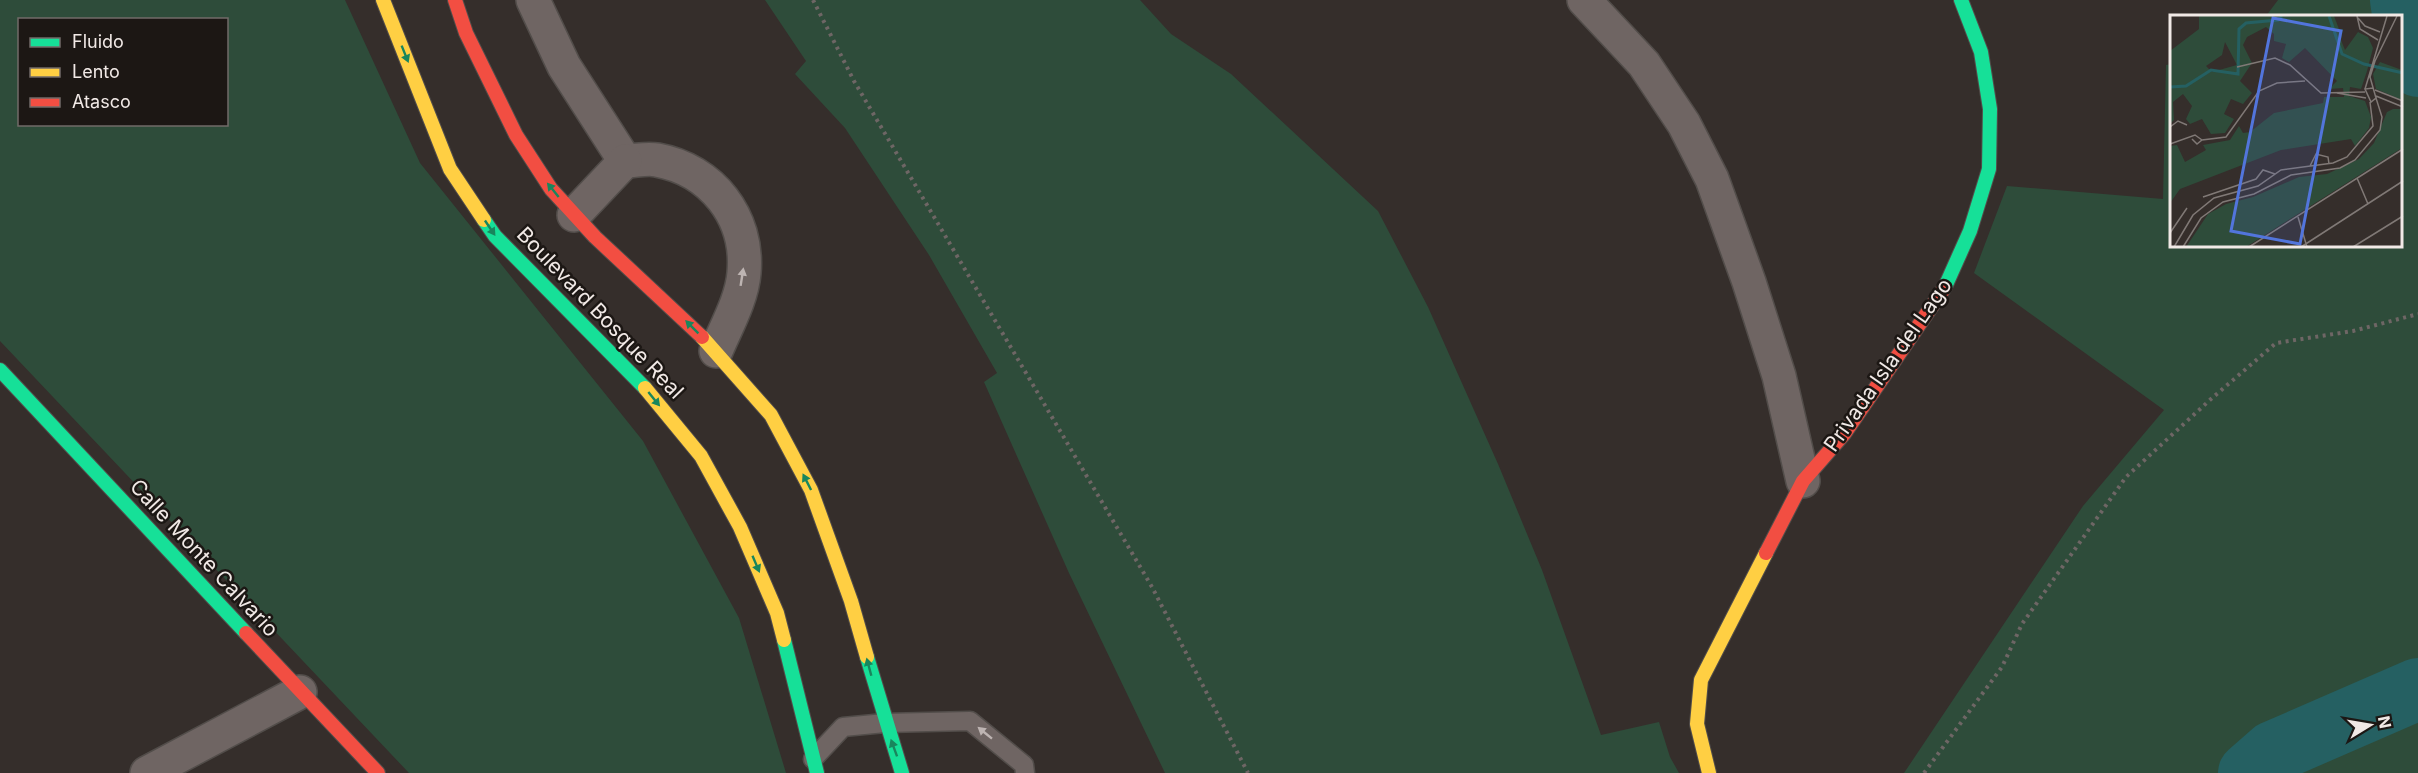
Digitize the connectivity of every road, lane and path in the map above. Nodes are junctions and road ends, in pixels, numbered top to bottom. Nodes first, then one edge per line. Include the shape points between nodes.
1 (383, 0) edge
2 (455, 0) edge
3 (533, 0) edge
4 (813, 0) edge
5 (1584, 0) edge
6 (1961, 0) edge
7 (625, 161) junction
8 (574, 215) junction
9 (2418, 314) edge
10 (716, 351) junction
11 (0, 369) edge
12 (1803, 481) junction
13 (300, 692) junction
14 (885, 723) junction
15 (815, 766) edge
16 (147, 773) edge
17 (378, 773) edge
18 (902, 773) edge
19 (1025, 773) edge
20 (1248, 773) edge
21 (1709, 773) edge
22 (1924, 773) edge

1 -> 15 street, Boulevard Bosque Real via 450,169 495,236 640,382 701,456 740,528 777,613
8 -> 2 street via 550,189 516,135 466,33
3 - 7 street via 564,66
4 - 20 path via 854,81 1152,587
5 - 12 street, Privada Isla del Lago via 1644,64 1684,124 1712,179 1779,376
6 - 12 street, Privada Isla del Lago via 1981,52 1990,109 1989,169 1970,231 1945,288 1844,434
7 - 8 street
10 -> 7 street via 744,273 742,235 733,211 712,185 683,167 655,159
10 -> 8 street
9 - 22 path via 2353,331 2276,343 2126,477 2022,624 2002,667
14 -> 10 street via 851,601 811,490 771,415
11 - 13 street, Calle Monte Calvario
12 - 21 street, Privada Isla del Lago via 1701,680 1697,724
13 - 16 street
13 - 17 street, Calle Monte Calvario
14 - 15 lane, Boulevard Bosque Real via 843,728
18 -> 14 street
19 -> 14 lane, Boulevard Bosque Real via 1024,765 970,721

